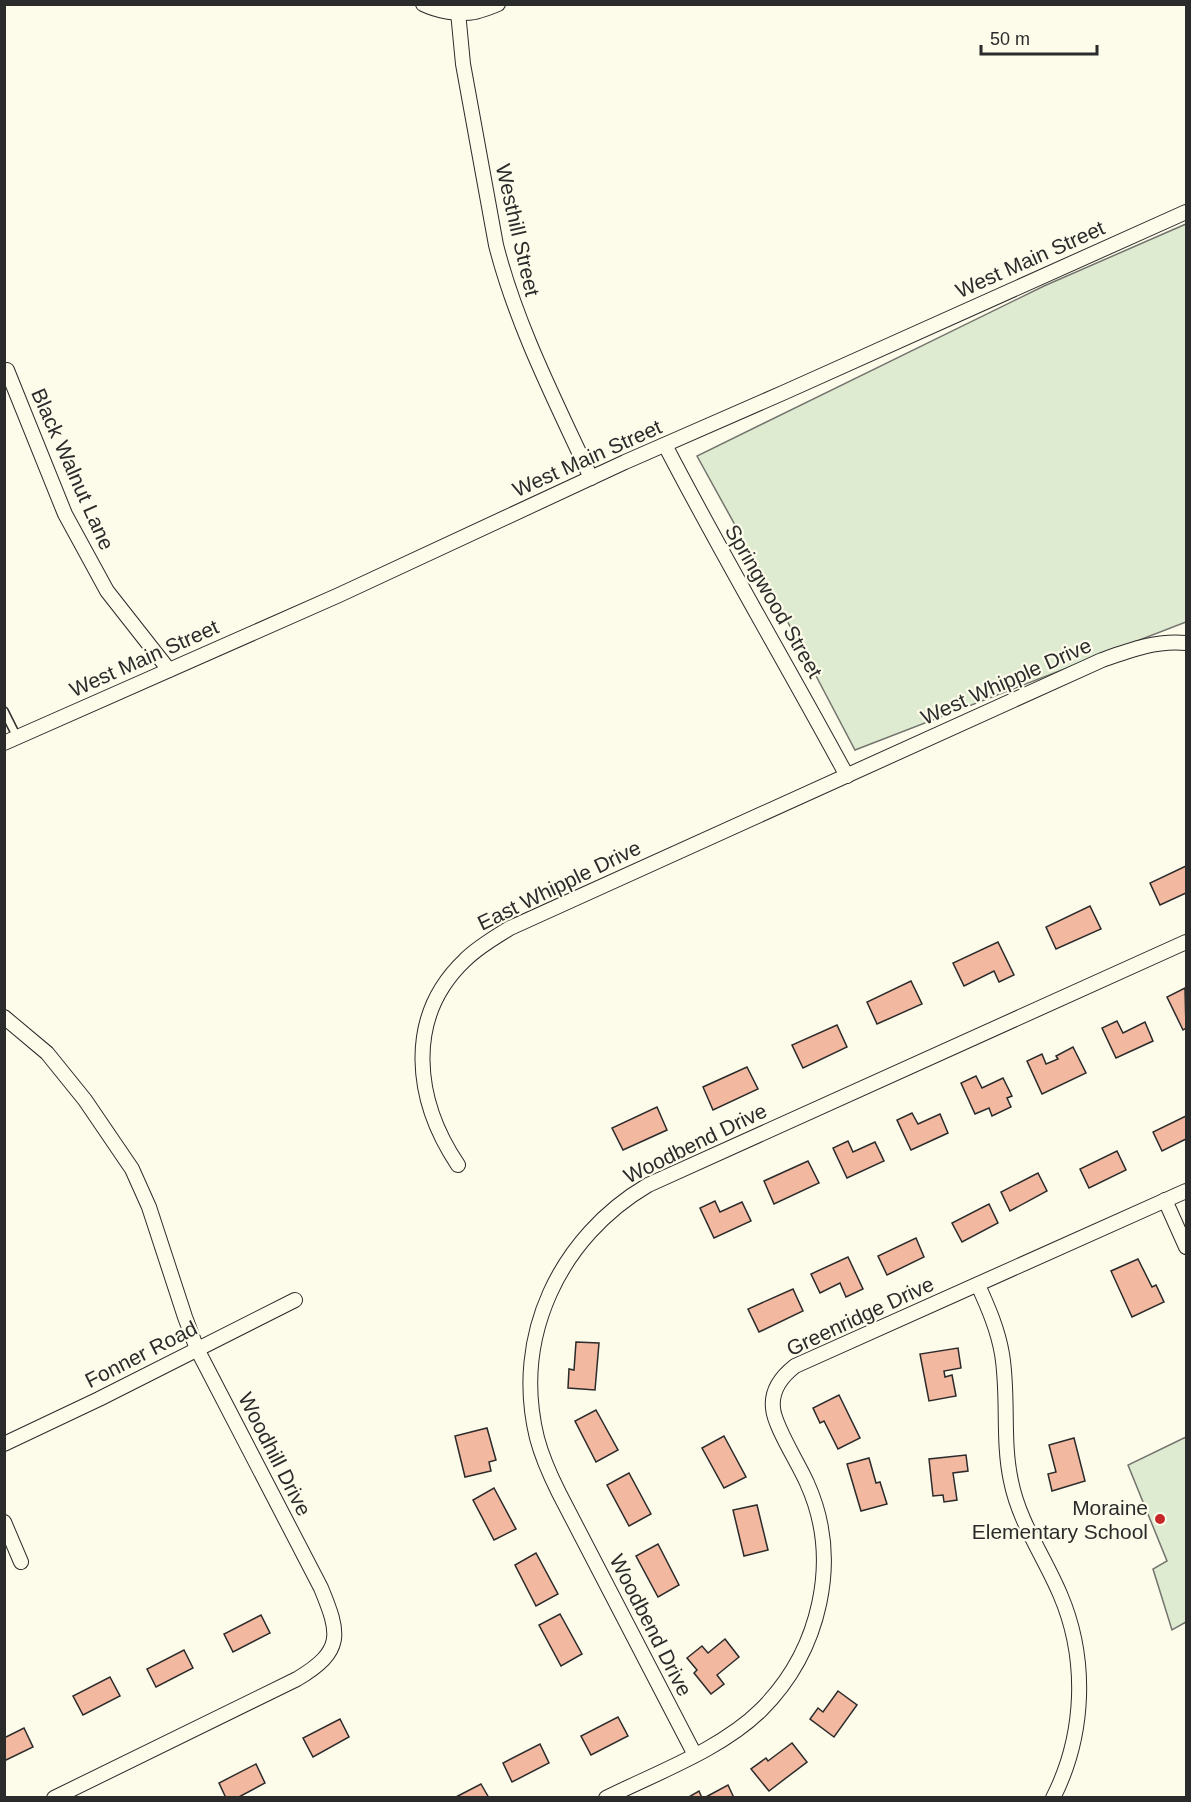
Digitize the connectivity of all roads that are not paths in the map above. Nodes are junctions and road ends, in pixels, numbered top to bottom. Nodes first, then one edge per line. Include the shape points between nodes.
1 (423, 4) edge
2 (498, 4) edge
3 (458, 12) junction
4 (1186, 212) edge
5 (7, 370) dead end
6 (665, 446) junction
7 (591, 478) junction
8 (1186, 643) edge
9 (169, 670) junction
10 (4, 711) edge
11 (11, 740) edge
12 (847, 776) junction
13 (1186, 942) edge
14 (4, 1017) edge
15 (458, 1165) dead end
16 (1186, 1191) edge
17 (1165, 1200) junction
18 (1186, 1247) edge
19 (978, 1285) junction
20 (295, 1300) dead end
21 (197, 1349) junction
22 (4, 1444) edge
23 (4, 1522) edge
24 (21, 1562) dead end
25 (695, 1755) junction
26 (54, 1797) edge
27 (606, 1797) edge
28 (1053, 1797) edge

1 - 3 street
2 - 3 street via 474,12
3 - 7 street, Westhill Street via 463,64 503,273 523,328
4 - 6 street, West Main Street
5 - 9 street, Black Walnut Lane via 65,514 106,591
6 - 7 street, West Main Street
6 - 12 street, Springwood Street
7 - 9 street, West Main Street
8 - 12 street, West Whipple Drive via 1149,645 1102,660
9 - 11 street, West Main Street
10 - 11 lane
12 - 15 street, East Whipple Drive via 510,928 463,961 432,1010 424,1035 422,1061 432,1117
13 - 25 street, Woodbend Drive via 648,1185 602,1219 566,1264 543,1308 535,1340 531,1381 539,1443 559,1493
14 - 21 street, Woodhill Drive via 47,1053 132,1169 149,1207
16 - 17 street, Greenridge Drive
17 - 18 street
17 - 19 street, Greenridge Drive
19 - 25 street, Greenridge Drive via 795,1366 778,1383 773,1399 774,1416 808,1484 820,1523 824,1565 820,1604 803,1651 776,1694 740,1728
19 - 28 street via 1002,1354 1008,1463 1014,1496 1060,1594 1078,1662 1078,1718 1063,1777
20 - 21 street, Fonner Road
21 - 22 street, Fonner Road
21 - 26 street, Woodhill Drive via 321,1588 333,1615 333,1641 322,1662 297,1679
23 - 24 street
25 - 27 street, Greenridge Drive

